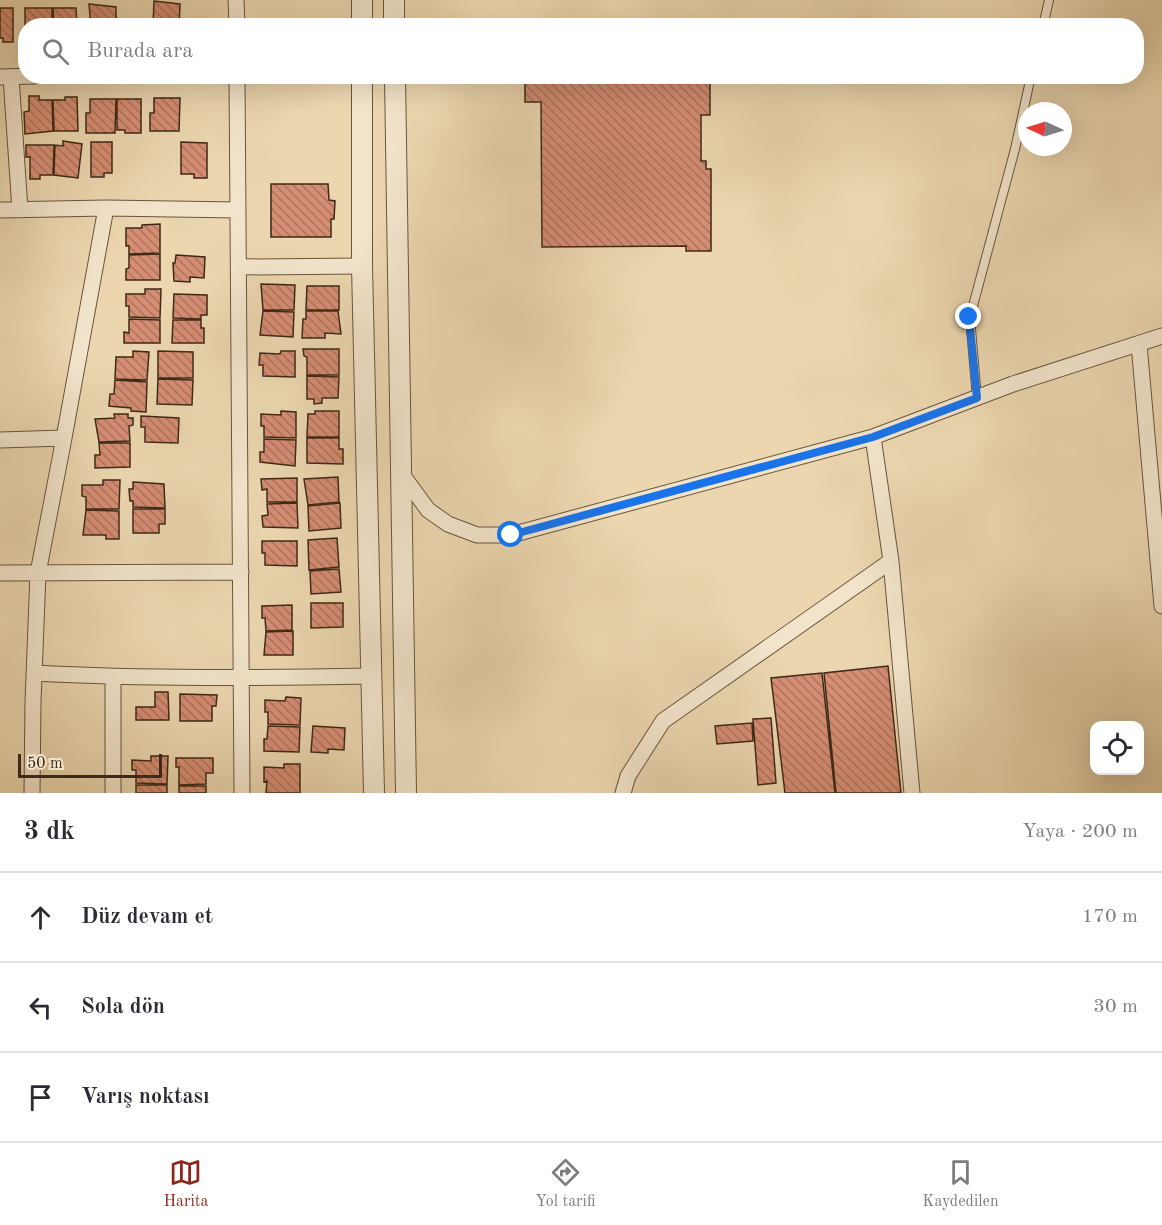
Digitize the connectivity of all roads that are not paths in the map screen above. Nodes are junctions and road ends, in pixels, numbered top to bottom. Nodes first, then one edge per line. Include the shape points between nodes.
1 (236, 0) edge
2 (362, 0) edge
3 (394, 0) edge
4 (1049, 0) edge
5 (237, 18) edge
6 (362, 18) edge
7 (394, 18) edge
8 (1045, 18) edge
9 (6, 77) edge
10 (237, 84) edge
11 (362, 84) edge
12 (395, 84) edge
13 (1029, 84) edge
14 (106, 208) junction
15 (0, 210) edge
16 (20, 210) junction
17 (238, 210) junction
18 (362, 266) junction
19 (239, 267) junction
20 (1162, 336) edge
21 (1139, 344) junction
22 (977, 398) junction
23 (873, 437) junction
24 (64, 438) junction
25 (0, 440) edge
26 (401, 473) junction
27 (891, 561) junction
28 (242, 572) junction
29 (0, 573) edge
30 (38, 573) junction
31 (1162, 606) edge
32 (34, 673) junction
33 (372, 676) junction
34 (113, 677) junction
35 (240, 678) junction
36 (32, 793) edge
37 (113, 793) edge
38 (242, 793) edge
39 (374, 793) edge
40 (406, 793) edge
41 (623, 793) edge
42 (912, 793) edge

1 - 5 street
2 - 6 street
3 - 7 street
4 - 8 lane
9 - 16 street
10 - 17 street
11 - 18 street
12 - 26 street
13 - 22 lane via 969,317
14 - 16 street
14 - 17 street
14 - 24 street
15 - 16 street
17 - 19 street
18 - 19 street
18 - 33 street
19 - 28 street
20 - 21 street
21 - 22 street
21 - 31 street
22 - 23 street
23 - 26 street via 511,535 477,535 448,524 428,510
23 - 27 street
24 - 25 street
24 - 30 street
26 - 40 street
27 - 41 street via 663,721 628,776
27 - 42 street
28 - 30 street
28 - 35 street
29 - 30 street
30 - 32 street
32 - 34 street
32 - 36 street
33 - 35 street
33 - 39 street
34 - 35 street
34 - 37 street
35 - 38 street

